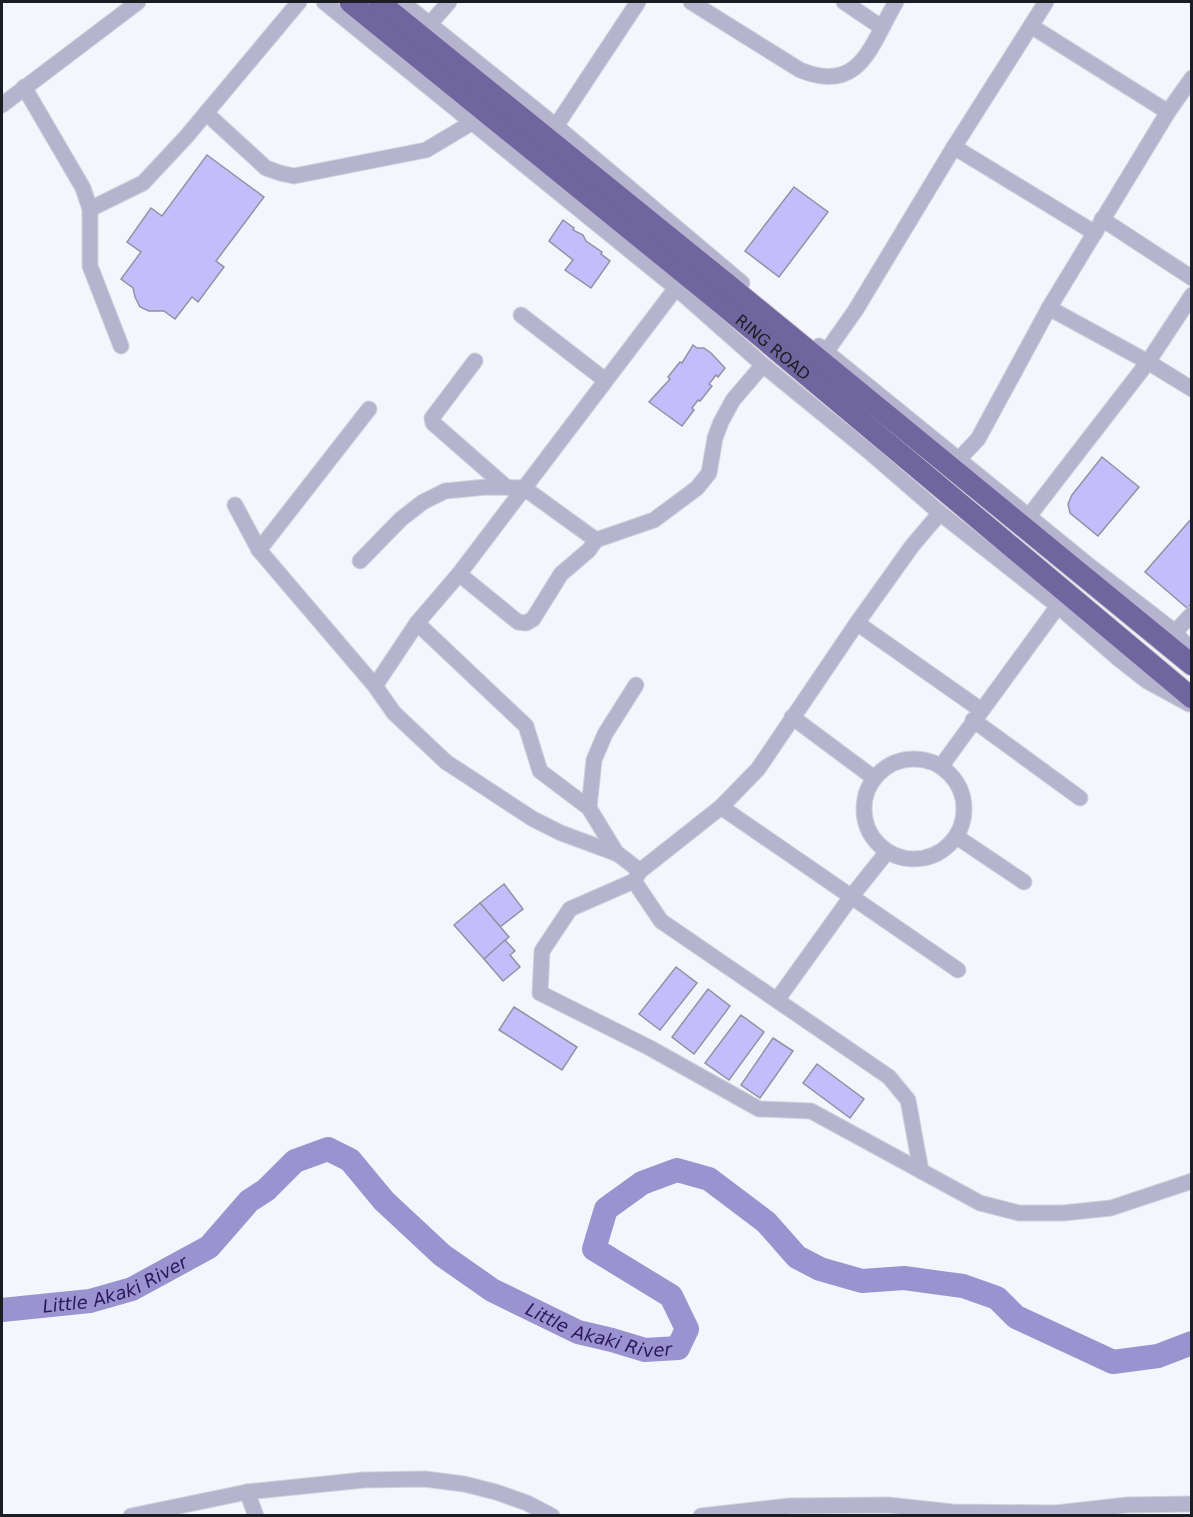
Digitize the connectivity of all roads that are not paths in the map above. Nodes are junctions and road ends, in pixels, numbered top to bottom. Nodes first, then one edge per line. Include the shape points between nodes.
1 (138, 2) edge
2 (299, 2) edge
3 (324, 2) edge
4 (351, 2) edge
5 (379, 2) edge
6 (402, 2) edge
7 (449, 2) edge
8 (638, 2) edge
9 (691, 2) edge
10 (844, 2) edge
11 (896, 2) edge
12 (1046, 2) edge
13 (429, 25) junction
14 (1031, 26) junction
15 (881, 27) junction
16 (24, 87) junction
17 (1189, 87) edge
18 (2, 105) edge
19 (1168, 112) junction
20 (206, 113) junction
21 (473, 122) junction
22 (556, 126) junction
23 (954, 147) junction
24 (90, 209) junction
25 (1102, 219) junction
26 (1095, 233) junction
27 (1191, 278) edge
28 (676, 288) junction
29 (1191, 295) edge
30 (1049, 308) junction
31 (521, 315) dead end
32 (121, 346) dead end
33 (826, 352) junction
34 (476, 361) dead end
35 (1148, 362) junction
36 (763, 365) junction
37 (605, 380) junction
38 (1191, 389) edge
39 (369, 409) dead end
40 (959, 459) junction
41 (505, 486) junction
42 (524, 488) junction
43 (235, 506) dead end
44 (940, 513) junction
45 (1029, 516) junction
46 (596, 540) junction
47 (259, 550) junction
48 (360, 561) dead end
49 (459, 574) junction
50 (1058, 606) junction
51 (1191, 614) edge
52 (857, 622) junction
53 (417, 623) junction
54 (1175, 633) junction
55 (1191, 652) edge
56 (1191, 665) edge
57 (636, 685) dead end
58 (375, 686) junction
59 (1191, 698) edge
60 (1191, 705) edge
61 (977, 715) junction
62 (792, 717) junction
63 (942, 765) junction
64 (874, 778) junction
65 (1080, 798) dead end
66 (721, 807) junction
67 (589, 808) junction
68 (957, 837) junction
69 (887, 852) junction
70 (618, 854) junction
71 (637, 876) junction
72 (1024, 882) dead end
73 (850, 897) junction
74 (958, 970) dead end
75 (777, 1000) junction
76 (921, 1171) junction
77 (1191, 1180) edge
78 (247, 1492) junction
79 (1191, 1504) edge
80 (843, 1510) edge
81 (914, 1512) edge
82 (131, 1515) edge
83 (256, 1515) edge
84 (548, 1515) edge
85 (701, 1515) edge

1 - 16 street
2 - 20 street
3 - 21 street
4 - 59 highway, RING ROAD via 717,300
5 - 56 highway, RING ROAD
6 - 13 street
7 - 13 street
8 - 22 street
9 - 15 street via 815,77 843,76 855,69
10 - 15 street
11 - 15 street
12 - 14 street
13 - 22 street
14 - 19 street
14 - 23 street
16 - 18 street
16 - 24 street
17 - 19 street
19 - 25 street
20 - 21 street via 266,168 294,176 426,150
20 - 24 street via 143,183
21 - 28 street
22 - 33 street
23 - 26 street
23 - 33 street
24 - 32 street via 90,266
25 - 26 street
25 - 27 street
26 - 30 street
28 - 36 street
28 - 37 street
29 - 35 street
30 - 35 street
30 - 40 street via 978,439
31 - 37 street
33 - 40 street
34 - 41 street via 432,418 433,423
35 - 38 street
35 - 45 street
36 - 44 street
36 - 46 street via 733,400 721,422 709,473 697,488 654,520
37 - 42 street
39 - 47 street
40 - 45 street
41 - 42 street
41 - 48 street via 445,490 400,519
42 - 46 street
42 - 49 street
43 - 47 street
44 - 50 street
44 - 52 street
45 - 54 street
46 - 49 street via 561,574 533,619 526,623 518,622
47 - 58 street
49 - 53 street
50 - 60 street via 1147,681
50 - 61 street
51 - 54 street
52 - 61 street
52 - 62 street
53 - 58 street
53 - 67 street via 526,726 540,771
54 - 55 street
57 - 67 street via 605,734 594,760
58 - 70 street via 394,713 462,774 533,819
61 - 63 street
61 - 65 street
62 - 64 street
62 - 66 street via 758,769
63 - 64 street via 915,758 899,760
63 - 68 street via 962,792 965,807
64 - 69 street via 863,809 866,826
66 - 71 street
66 - 73 street
67 - 70 street
68 - 69 street via 932,856 909,859
68 - 72 street
69 - 73 street
70 - 71 street
71 - 75 street via 661,921
71 - 76 street via 570,909 542,951 540,993 650,1048 759,1110 811,1111
73 - 74 street
73 - 75 street
75 - 76 street via 889,1077 908,1100
76 - 77 street via 980,1203 1019,1213 1112,1208
78 - 82 street
78 - 83 street
78 - 84 street via 364,1480 425,1479 496,1492
79 - 81 street via 1128,1505 1056,1513
80 - 81 street via 888,1505
80 - 85 street via 790,1506

